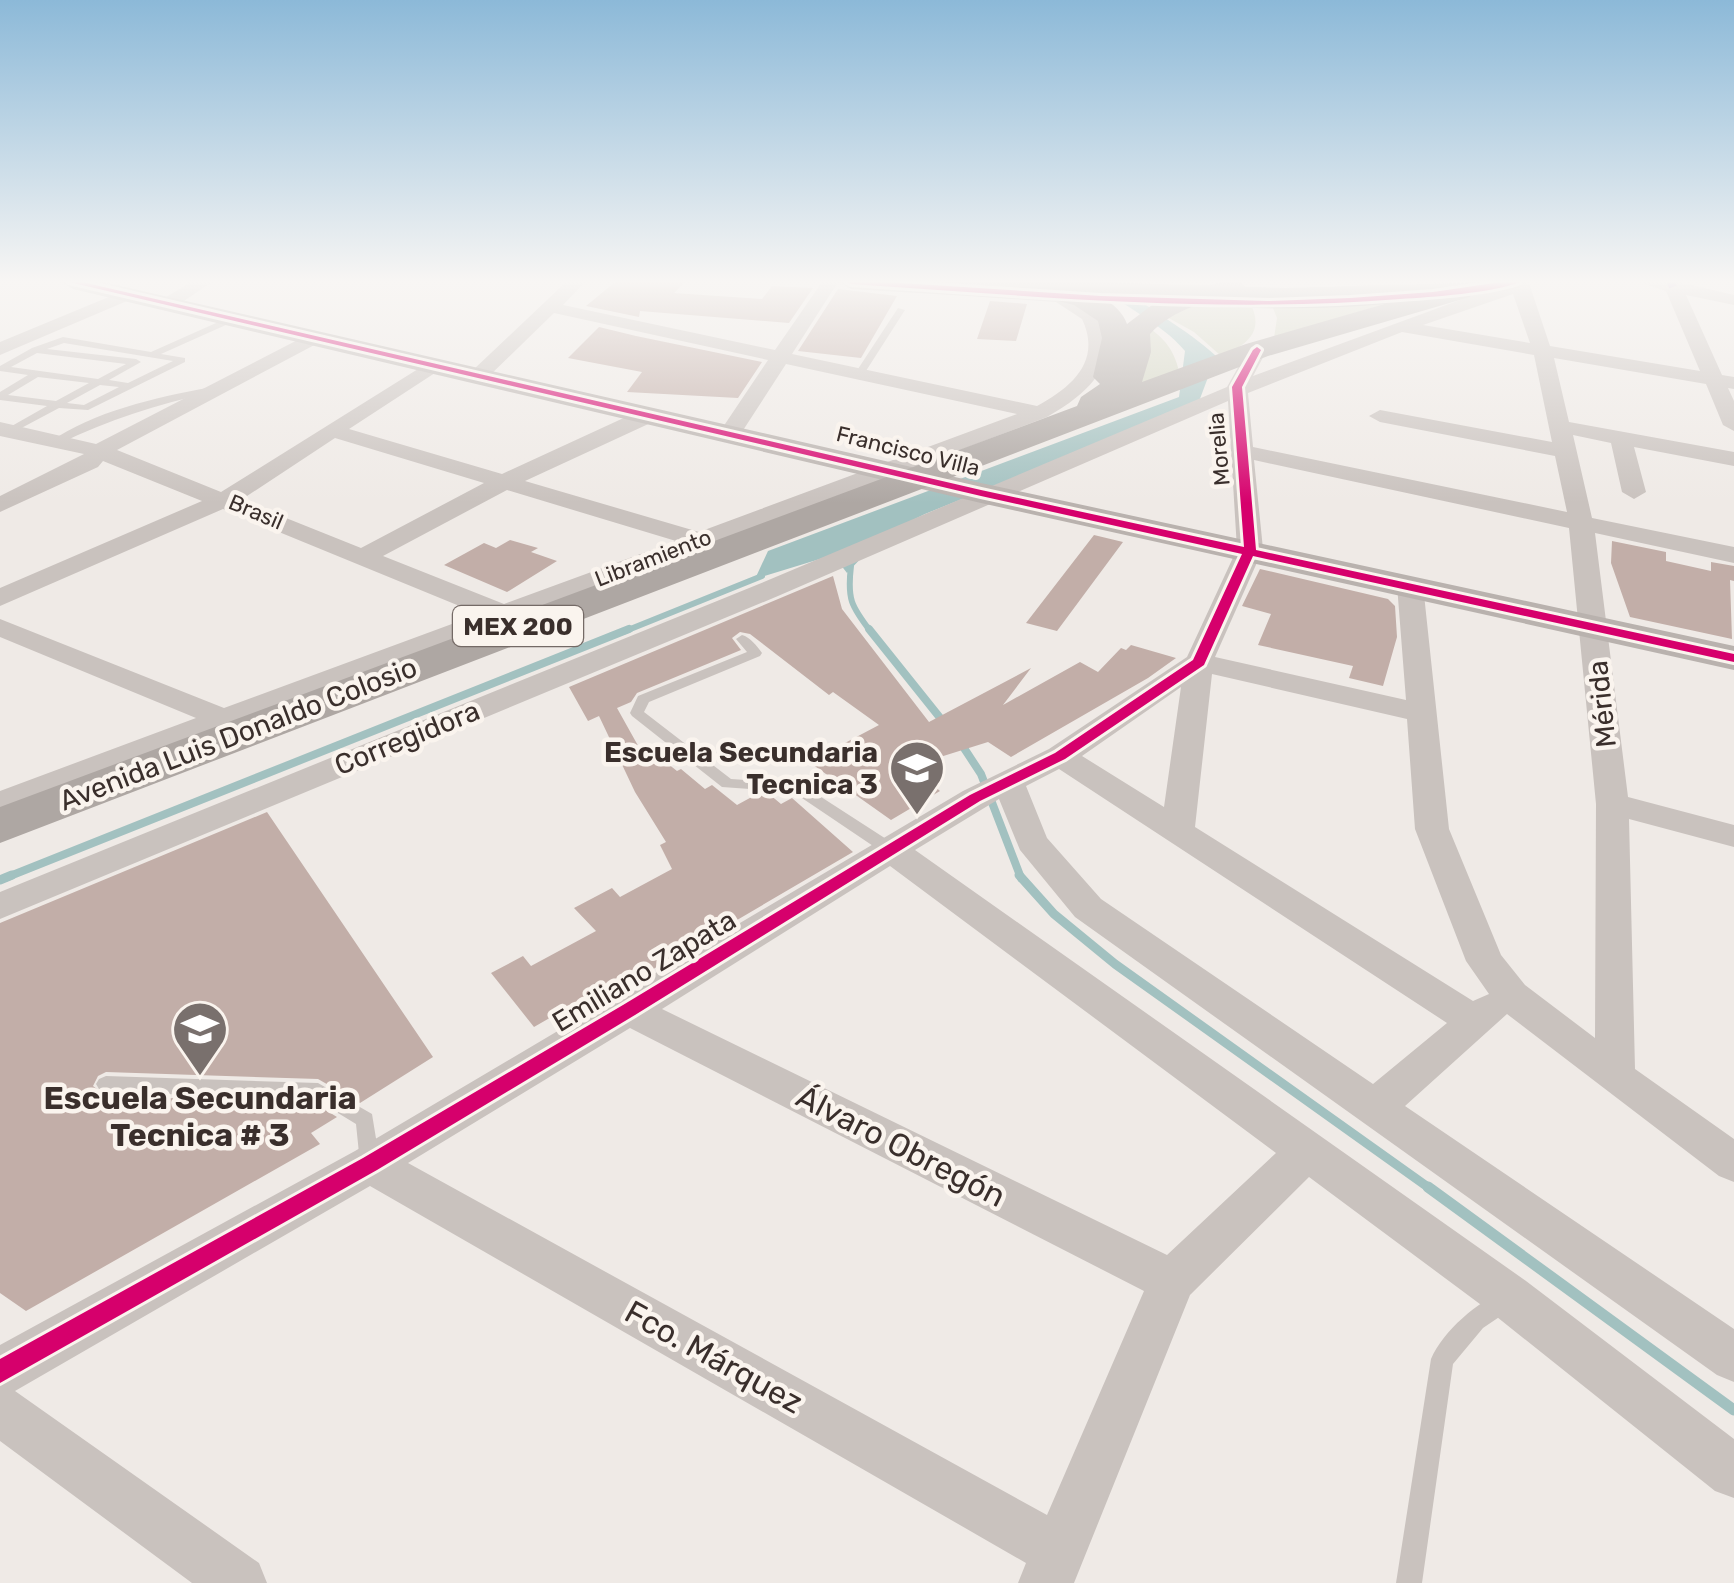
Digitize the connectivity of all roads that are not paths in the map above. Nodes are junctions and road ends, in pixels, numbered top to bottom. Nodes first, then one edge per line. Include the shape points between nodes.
1 (25, 356) edge
2 (89, 356) edge
3 (148, 356) edge
4 (165, 356) edge
5 (277, 356) edge
6 (393, 356) edge
7 (499, 356) edge
8 (781, 356) joint
9 (871, 356) edge
10 (1096, 356) edge
11 (1112, 356) edge
12 (1144, 356) edge
13 (1251, 356) edge
14 (1284, 356) edge
15 (1544, 356) edge
16 (1561, 356) edge
17 (1702, 356) edge
18 (99, 357) junction
19 (136, 362) junction
20 (434, 365) junction
21 (861, 372) junction
22 (38, 373) junction
23 (479, 375) junction
24 (1231, 375) junction
25 (62, 376) junction
26 (1712, 380) junction
27 (99, 381) junction
28 (1734, 384) edge
29 (130, 386) junction
30 (207, 391) junction
31 (0, 397) edge
32 (56, 405) junction
33 (1080, 410) junction
34 (649, 415) junction
35 (1380, 416) dead end
36 (1039, 422) junction
37 (1734, 424) edge
38 (1557, 426) junction
39 (4, 430) edge
40 (332, 430) junction
41 (730, 433) junction
42 (1621, 438) junction
43 (55, 442) junction
44 (1242, 450) junction
45 (99, 451) junction
46 (1563, 451) junction
47 (1734, 459) edge
48 (916, 476) junction
49 (506, 481) junction
50 (1634, 492) dead end
51 (987, 493) junction
52 (226, 499) junction
53 (0, 505) edge
54 (1581, 521) junction
55 (700, 540) junction
56 (1250, 550) junction
57 (1734, 555) edge
58 (362, 556) junction
59 (1410, 585) junction
60 (590, 591) junction
61 (0, 598) edge
62 (506, 615) junction
63 (1594, 627) junction
64 (0, 628) edge
65 (742, 639) dead end
66 (1734, 658) edge
67 (1198, 662) junction
68 (1422, 713) junction
69 (238, 725) junction
70 (1060, 756) junction
71 (992, 789) junction
72 (0, 803) edge
73 (1612, 804) junction
74 (0, 826) edge
75 (1178, 830) junction
76 (1734, 836) edge
77 (891, 850) junction
78 (0, 906) edge
79 (1511, 995) junction
80 (630, 1010) junction
81 (1473, 1020) junction
82 (1615, 1078) junction
83 (106, 1084) dead end
84 (1373, 1108) junction
85 (1308, 1150) junction
86 (1734, 1162) edge
87 (370, 1164) junction
88 (1172, 1281) junction
89 (1509, 1298) junction
90 (1734, 1358) edge
91 (0, 1372) edge
92 (0, 1410) edge
93 (1734, 1472) edge
94 (1052, 1567) edge
95 (239, 1583) edge
96 (1409, 1583) edge

1 - 22 lane via 2,370
2 - 18 lane
3 - 19 lane
4 - 29 lane via 182,360
5 - 30 street
6 - 20 street, Francisco Villa
7 - 23 street
8 - 21 street
8 - 41 street
9 - 21 lane
10 - 36 street via 1089,378
11 - 33 main road via 1108,376
12 - 33 main road, Avenida Luis Donaldo Colosio / MEX 200 via 1121,388
13 - 24 main road, Avenida Luis Donaldo Colosio / MEX 200
14 - 24 street, Corregidora
15 - 38 street, Mérida
16 - 26 street
17 - 26 street
18 - 19 lane
18 - 25 lane
19 - 27 lane
20 - 23 street, Francisco Villa
20 - 40 street
21 - 36 street
22 - 25 lane
22 - 31 lane
23 - 34 street, Francisco Villa
24 - 36 main road, Avenida Luis Donaldo Colosio / MEX 200 via 1173,383
24 - 44 street, Morelia
24 - 51 street, Corregidora
25 - 27 lane
26 - 28 street
26 - 37 street
27 - 29 lane
27 - 32 lane
29 - 32 lane via 85,408
30 - 43 lane via 117,411
30 - 45 street
31 - 32 lane
32 - 39 lane
33 - 36 main road, Avenida Luis Donaldo Colosio / MEX 200
34 - 41 street, Francisco Villa
34 - 49 street
35 - 46 street
36 - 48 main road, Avenida Luis Donaldo Colosio / MEX 200
38 - 42 street
38 - 46 street, Mérida
39 - 43 street, Brasil
40 - 49 street
40 - 52 street
41 - 48 street, Francisco Villa
42 - 47 street
42 - 50 street
43 - 45 street, Brasil
44 - 54 street
44 - 56 street, Morelia
45 - 52 street, Brasil
45 - 53 street via 90,462
46 - 54 street, Mérida
48 - 51 street, Francisco Villa
48 - 55 street, Libramiento
48 - 60 main road, Avenida Luis Donaldo Colosio / MEX 200
49 - 55 street
49 - 58 street
51 - 56 street, Francisco Villa
51 - 78 street, Corregidora
52 - 58 street, Brasil
52 - 61 street
54 - 57 street
54 - 63 street, Mérida
55 - 60 street, Libramiento
56 - 59 street, Francisco Villa
56 - 67 street
58 - 62 street, Brasil
59 - 63 street, Francisco Villa
59 - 68 street
60 - 62 street, Libramiento
60 - 69 main road, Avenida Luis Donaldo Colosio / MEX 200
62 - 69 street, Libramiento
63 - 66 street, Francisco Villa
63 - 73 street, Mérida
64 - 69 street
65 - 77 lane via 755,653 642,700 637,713 727,784 796,787
67 - 68 street
67 - 70 street, Emiliano Zapata
67 - 75 street
68 - 79 street via 1432,828 1485,961
69 - 72 street, Libramiento
69 - 74 main road, Avenida Luis Donaldo Colosio / MEX 200
70 - 71 street, Emiliano Zapata
70 - 75 street
71 - 77 street, Emiliano Zapata
71 - 84 street via 1088,908
73 - 76 street
73 - 82 street, Mérida
75 - 81 street
77 - 80 street, Emiliano Zapata
77 - 85 street
79 - 81 street
79 - 82 street
80 - 87 street, Emiliano Zapata
80 - 88 street, Álvaro Obregón
81 - 84 street
82 - 86 street
83 - 87 lane via 318,1091 365,1120
84 - 90 street
85 - 88 street
85 - 89 street
87 - 91 street, Emiliano Zapata
87 - 94 street, Fco. Márquez
88 - 94 street
89 - 93 street
89 - 96 lane via 1475,1320 1442,1359
92 - 95 street

